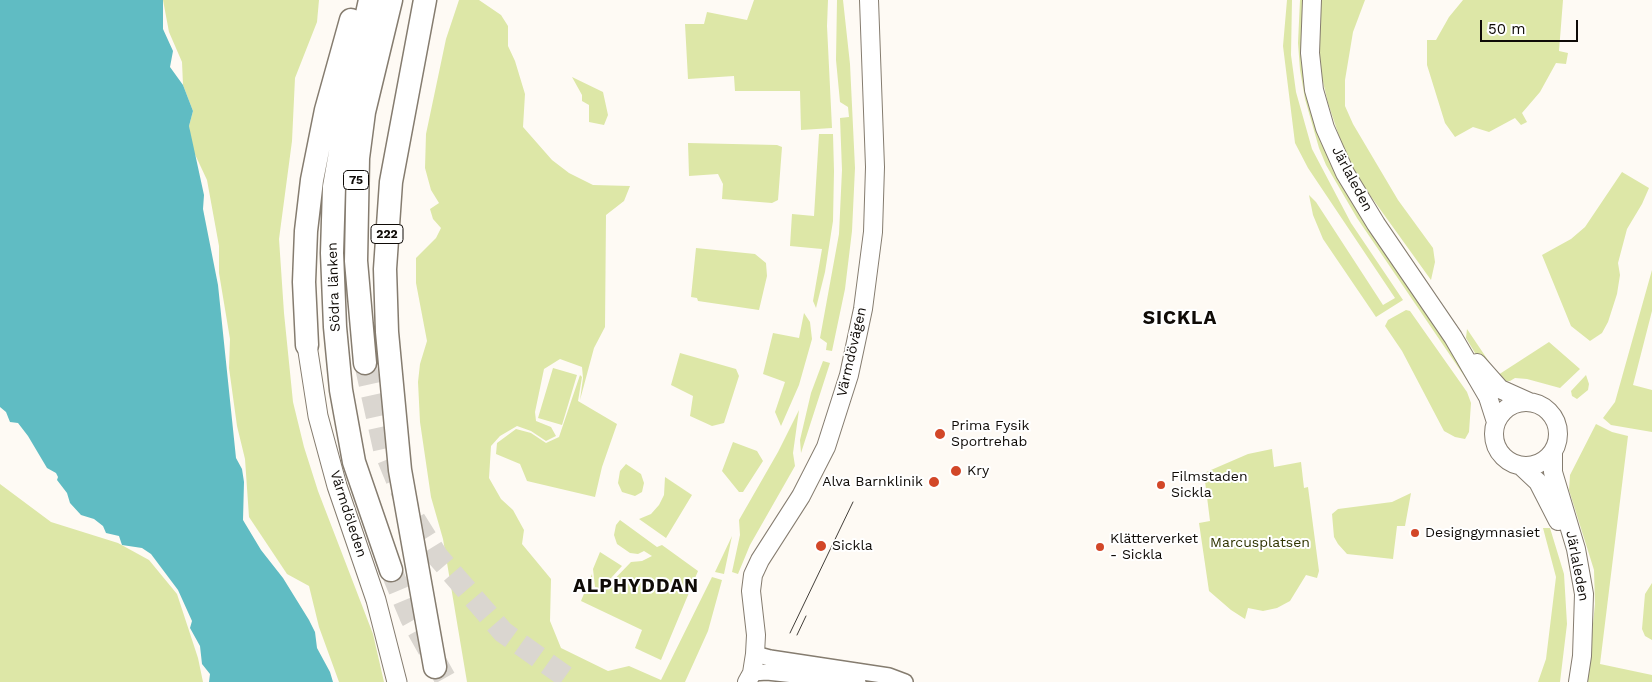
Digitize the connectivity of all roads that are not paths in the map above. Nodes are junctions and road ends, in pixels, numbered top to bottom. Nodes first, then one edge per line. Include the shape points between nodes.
1 (357, 0) edge
2 (370, 0) edge
3 (392, 0) edge
4 (425, 0) edge
5 (869, 0) edge
6 (1312, 0) edge
7 (1454, 337) junction
8 (307, 345) joint
9 (365, 363) tunnel mouth
10 (1529, 402) junction
11 (1496, 422) junction
12 (1553, 452) junction
13 (1521, 466) junction
14 (391, 570) tunnel mouth
15 (755, 654) junction
16 (436, 675) edge
17 (750, 677) edge
18 (397, 682) edge
19 (858, 682) edge
20 (905, 682) edge
21 (1570, 682) edge
22 (1578, 682) edge

1 - 8 highway via 326,110 312,180 304,282
2 - 14 highway, Södra länken / 75 via 334,186 334,318 340,390 348,434
3 - 9 highway, Södra länken / 75 via 364,112 357,167 356,261
4 - 16 highway, 222 via 391,182 385,269 387,332 400,470
5 - 15 main road, Värmdövägen via 875,167 873,232 863,309 849,374 826,447 801,496 753,575
6 - 7 main road, Järlaleden via 1310,53 1314,90 1325,128 1345,173 1376,224
7 - 10 main road, Järlaleden via 1500,389
7 - 11 main road, Järlaleden via 1488,397
8 - 18 main road, Värmdöleden via 318,416 337,486 376,600
10 - 11 main road via 1515,403 1503,410
10 - 12 main road via 1545,408 1556,423 1557,442
11 - 13 main road via 1493,434 1498,450 1509,462
12 - 13 main road via 1533,466
12 - 22 main road, Järlaleden via 1554,480 1574,540 1584,594 1584,632
13 - 21 main road, Järlaleden via 1538,482 1554,510 1573,575 1578,627
15 - 17 main road, Värmdövägen
15 - 20 street via 880,674
17 - 19 street via 767,672

